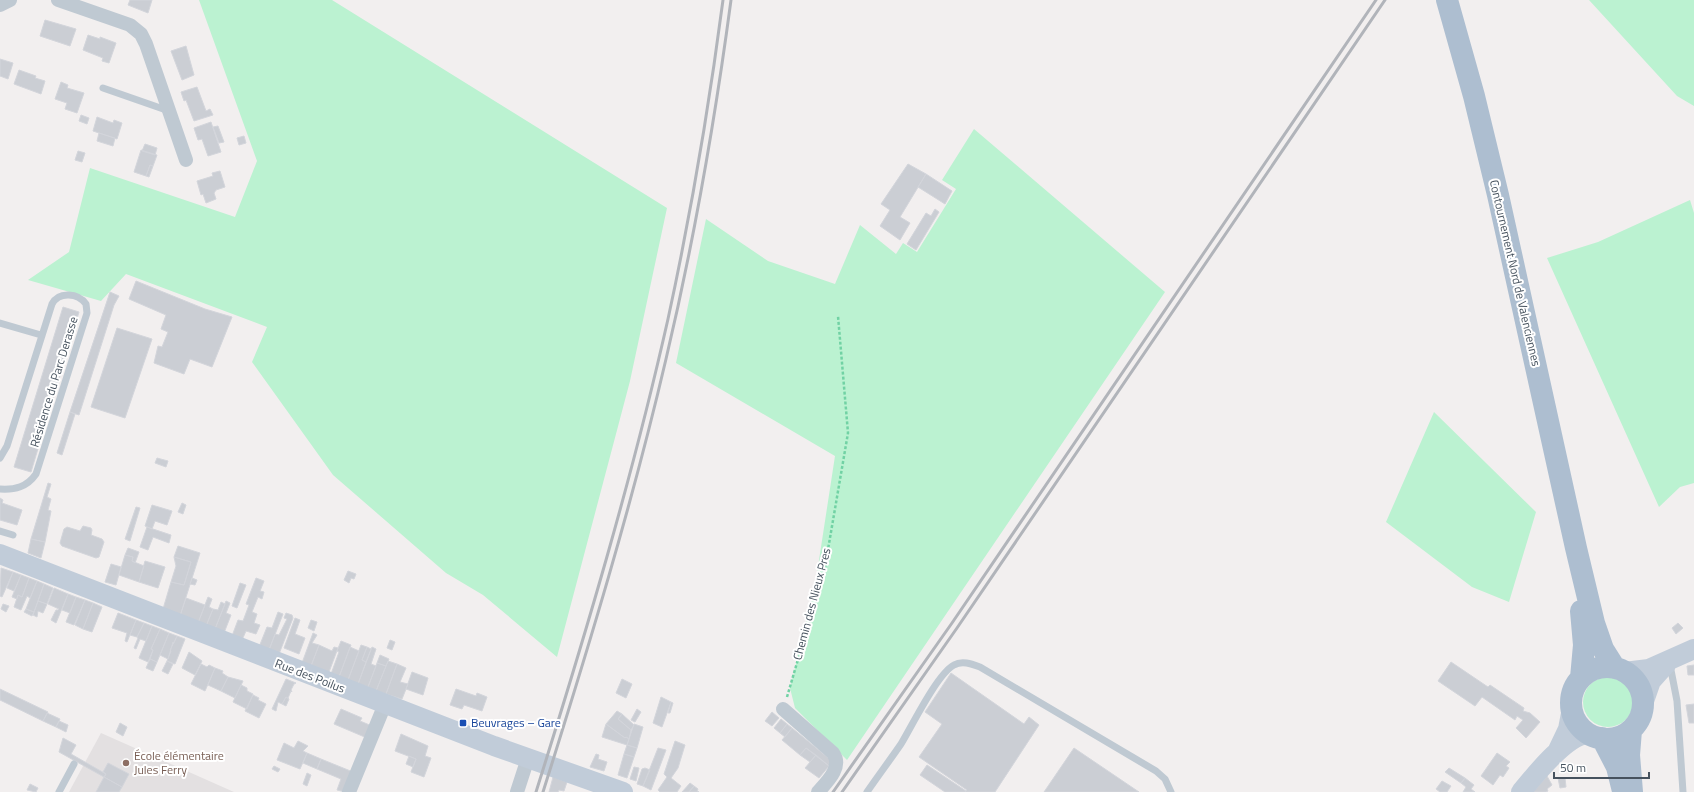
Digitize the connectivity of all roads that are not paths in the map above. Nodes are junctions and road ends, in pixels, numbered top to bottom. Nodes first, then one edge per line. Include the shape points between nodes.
1 (10, 0) edge
2 (58, 0) edge
3 (1448, 3) edge
4 (0, 5) edge
5 (103, 88) dead end
6 (169, 111) junction
7 (186, 160) dead end
8 (0, 322) edge
9 (41, 335) junction
10 (0, 458) edge
11 (0, 489) edge
12 (0, 531) edge
13 (12, 535) dead end
14 (1576, 548) junction
15 (0, 554) edge
16 (1694, 649) edge
17 (1668, 661) junction
18 (1620, 670) junction
19 (1581, 678) junction
20 (385, 704) junction
21 (1643, 704) junction
22 (1572, 708) junction
23 (783, 709) road end
24 (1631, 730) junction
25 (1596, 736) junction
26 (1556, 753) junction
27 (528, 758) junction
28 (74, 764) dead end
29 (59, 792) edge
30 (349, 792) edge
31 (517, 792) edge
32 (623, 792) edge
33 (818, 792) edge
34 (867, 792) edge
35 (1171, 792) edge
36 (1521, 792) edge
37 (1623, 792) edge
38 (1632, 792) edge
39 (1682, 792) edge

1 - 4 street
2 - 6 street via 130,25 141,34
3 - 14 main road, Contournement Nord de Valenciennes via 1498,194
5 - 6 lane
6 - 7 street
8 - 9 lane
9 - 10 lane, Résidence du Parc Derasse via 7,446
9 - 11 lane, Résidence du Parc Derasse via 56,297 80,298 86,304 86,313 36,474 21,487
12 - 13 lane
14 - 18 main road, Contournement Nord de Valenciennes via 1603,649
14 - 19 main road, Contournement Nord de Valenciennes via 1583,637
15 - 20 street, Rue des Poilus
16 - 17 street
17 - 18 street via 1649,669
17 - 21 street via 1651,681
17 - 39 lane via 1677,701
18 - 19 main road via 1597,669
18 - 21 main road via 1631,676 1638,685
19 - 22 main road via 1573,692
20 - 27 street, Rue des Poilus
20 - 30 street
21 - 24 main road via 1640,718
22 - 25 main road via 1579,724
22 - 26 street via 1568,729
23 - 33 street via 833,753 836,759 835,770
24 - 25 main road via 1617,737
24 - 38 main road via 1629,755
25 - 26 street via 1578,737
25 - 37 main road via 1617,767
26 - 36 street
27 - 31 street
27 - 32 street, Rue des Poilus
28 - 29 lane
34 - 35 lane via 943,675 953,665 962,662 980,667 1156,771 1165,779

